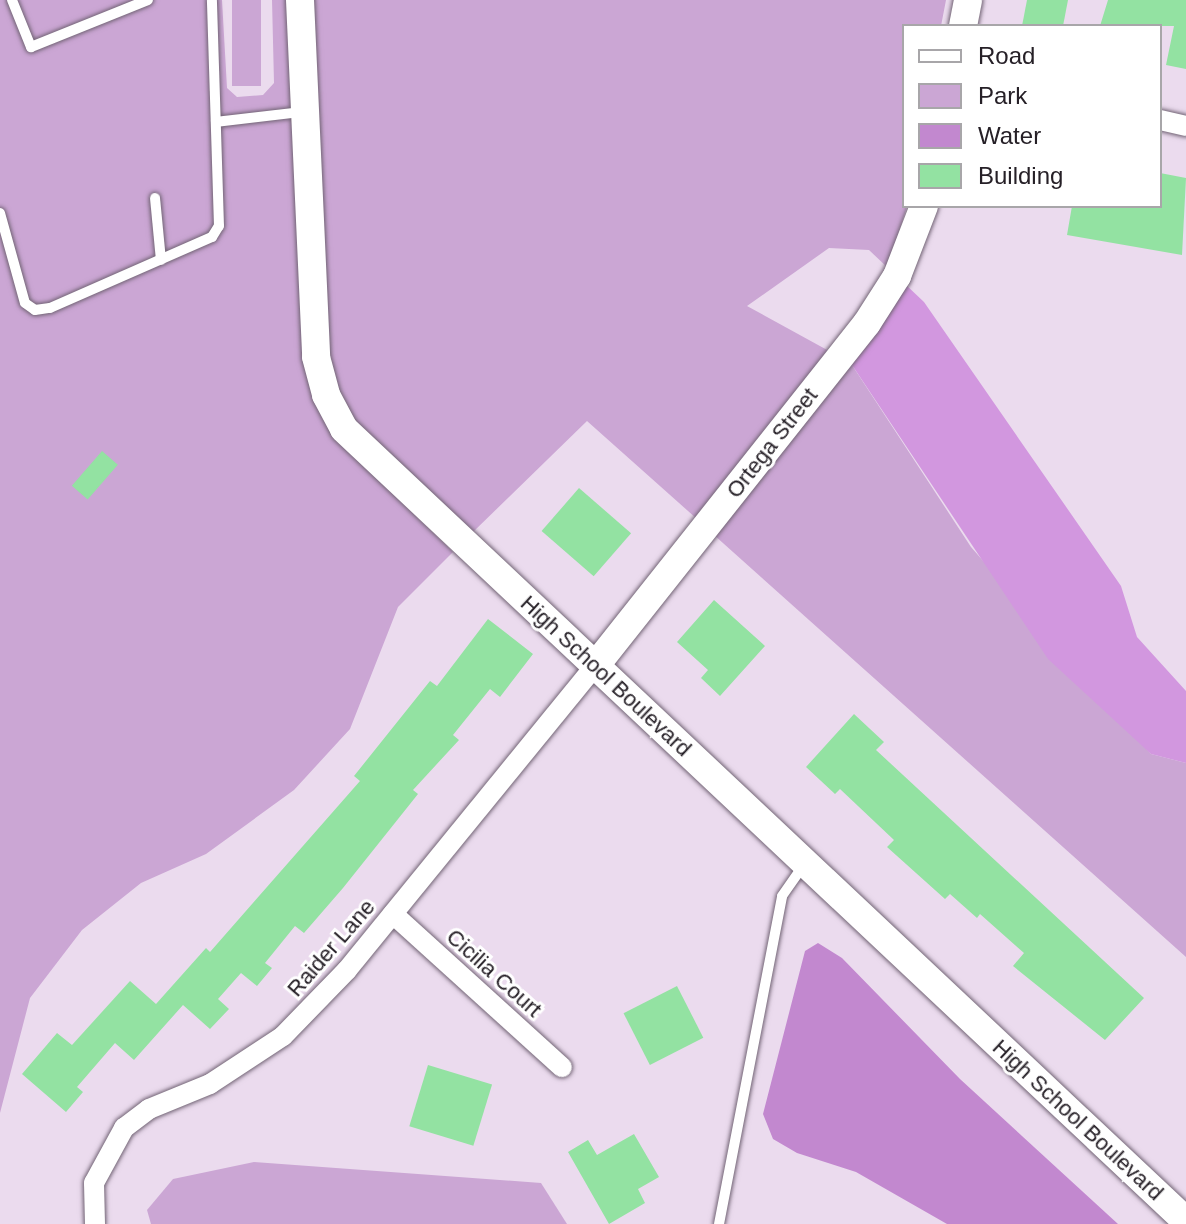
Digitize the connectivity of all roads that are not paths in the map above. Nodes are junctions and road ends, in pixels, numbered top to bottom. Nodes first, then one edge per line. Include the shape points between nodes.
1 (12, 0) edge
2 (148, 0) edge
3 (212, 0) edge
4 (300, 0) edge
5 (968, 0) edge
6 (963, 24) edge
7 (303, 112) junction
8 (1162, 120) edge
9 (216, 122) junction
10 (1186, 126) edge
11 (155, 198) dead end
12 (923, 208) edge
13 (0, 213) edge
14 (161, 260) junction
15 (596, 665) junction
16 (806, 864) junction
17 (393, 914) junction
18 (562, 1067) dead end
19 (1186, 1221) edge
20 (95, 1224) edge
21 (719, 1224) edge

1 - 2 lane via 31,47
3 - 9 lane
4 - 7 street, High School Boulevard
5 - 6 street
7 - 9 lane
7 - 15 street, High School Boulevard via 316,357 326,395 369,457
8 - 10 street
9 - 14 lane via 219,226 207,240
11 - 14 lane
12 - 15 street, Ortega Street via 897,276 867,323
13 - 14 lane via 25,303 35,310
15 - 16 street, High School Boulevard
15 - 17 street, Raider Lane
16 - 19 street, High School Boulevard
16 - 21 lane via 782,896
17 - 18 street, Cicilia Court
17 - 20 street, Raider Lane via 283,1036 210,1084 149,1109 124,1128 94,1183

